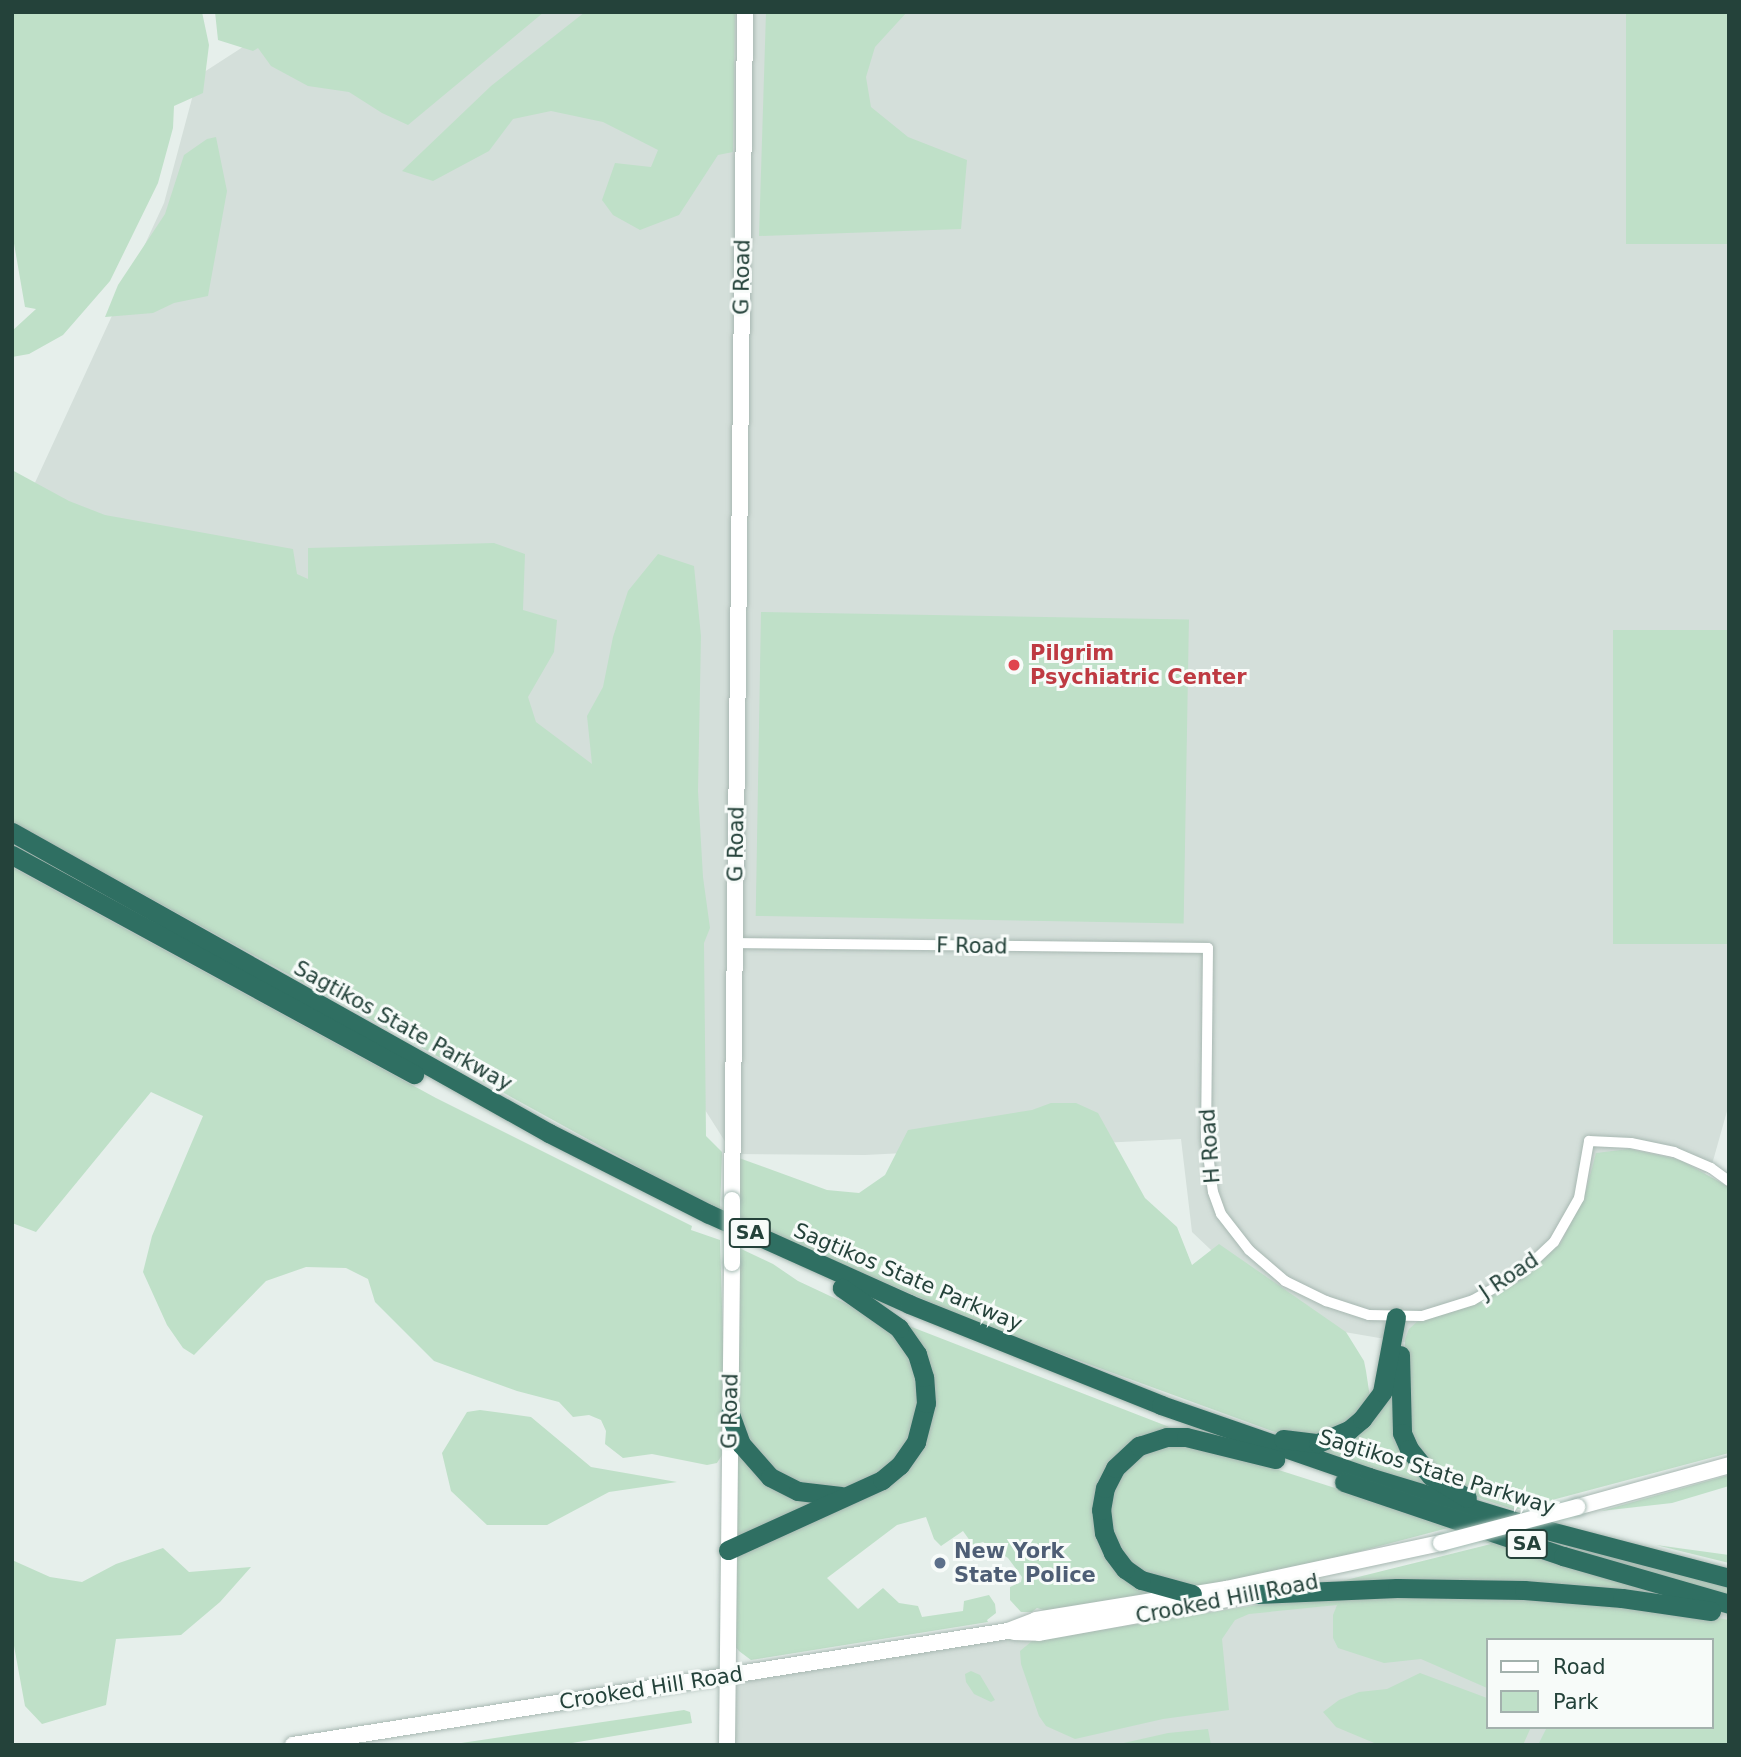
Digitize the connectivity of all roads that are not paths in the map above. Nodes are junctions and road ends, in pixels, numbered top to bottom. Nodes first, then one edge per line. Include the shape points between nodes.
1 (745, 12) edge
2 (12, 832) edge
3 (12, 855) edge
4 (735, 943) junction
5 (1208, 948) joint
6 (1729, 1181) edge
7 (842, 1288) junction
8 (1396, 1317) junction
9 (1161, 1405) junction
10 (730, 1414) junction
11 (1275, 1459) junction
12 (1729, 1465) edge
13 (849, 1496) junction
14 (1535, 1527) junction
15 (1441, 1543) junction
16 (728, 1549) junction
17 (1729, 1578) edge
18 (1192, 1594) junction
19 (1258, 1594) junction
20 (1729, 1604) edge
21 (1729, 1615) edge
22 (1008, 1631) junction
23 (727, 1676) junction
24 (293, 1745) edge
25 (727, 1745) edge

1 - 4 main road, G Road
2 - 9 highway, Sagtikos State Parkway / SA via 478,1095 639,1179 909,1304
3 - 7 highway, Sagtikos State Parkway / SA via 586,1167
4 - 5 street, F Road
4 - 10 main road, G Road, bridge
5 - 8 street, H Road via 1206,1139 1213,1192 1221,1214 1249,1250 1285,1281 1369,1315
6 - 8 street, J Road via 1674,1152 1589,1141 1579,1198 1554,1242 1539,1258 1473,1300 1422,1316
7 - 11 highway, Sagtikos State Parkway / SA via 1059,1379
7 - 13 highway via 906,1336 921,1364 926,1389 923,1422 908,1454 882,1480
8 - 9 highway via 1382,1392 1363,1419 1334,1438 1318,1443 1284,1439
8 - 14 highway via 1402,1433 1409,1449 1446,1487
9 - 14 highway, Sagtikos State Parkway / SA via 1369,1477
10 - 13 highway via 741,1444 770,1477 809,1494
10 - 16 main road, G Road
11 - 18 highway via 1186,1437 1167,1437 1139,1446 1115,1468 1104,1488 1101,1510 1113,1553 1141,1580
11 - 20 highway, Sagtikos State Parkway / SA via 1563,1556
12 - 15 main road, Crooked Hill Road, bridge
13 - 16 highway
14 - 17 highway, Sagtikos State Parkway / SA
15 - 18 main road, Crooked Hill Road
15 - 19 main road, Crooked Hill Road via 1401,1559
16 - 23 main road, G Road
18 - 22 main road, Crooked Hill Road via 1036,1620
19 - 21 highway via 1397,1588 1524,1590 1646,1601
19 - 22 main road, Crooked Hill Road via 1039,1633
22 - 23 main road, Crooked Hill Road
23 - 24 main road, Crooked Hill Road
23 - 25 main road, G Road

